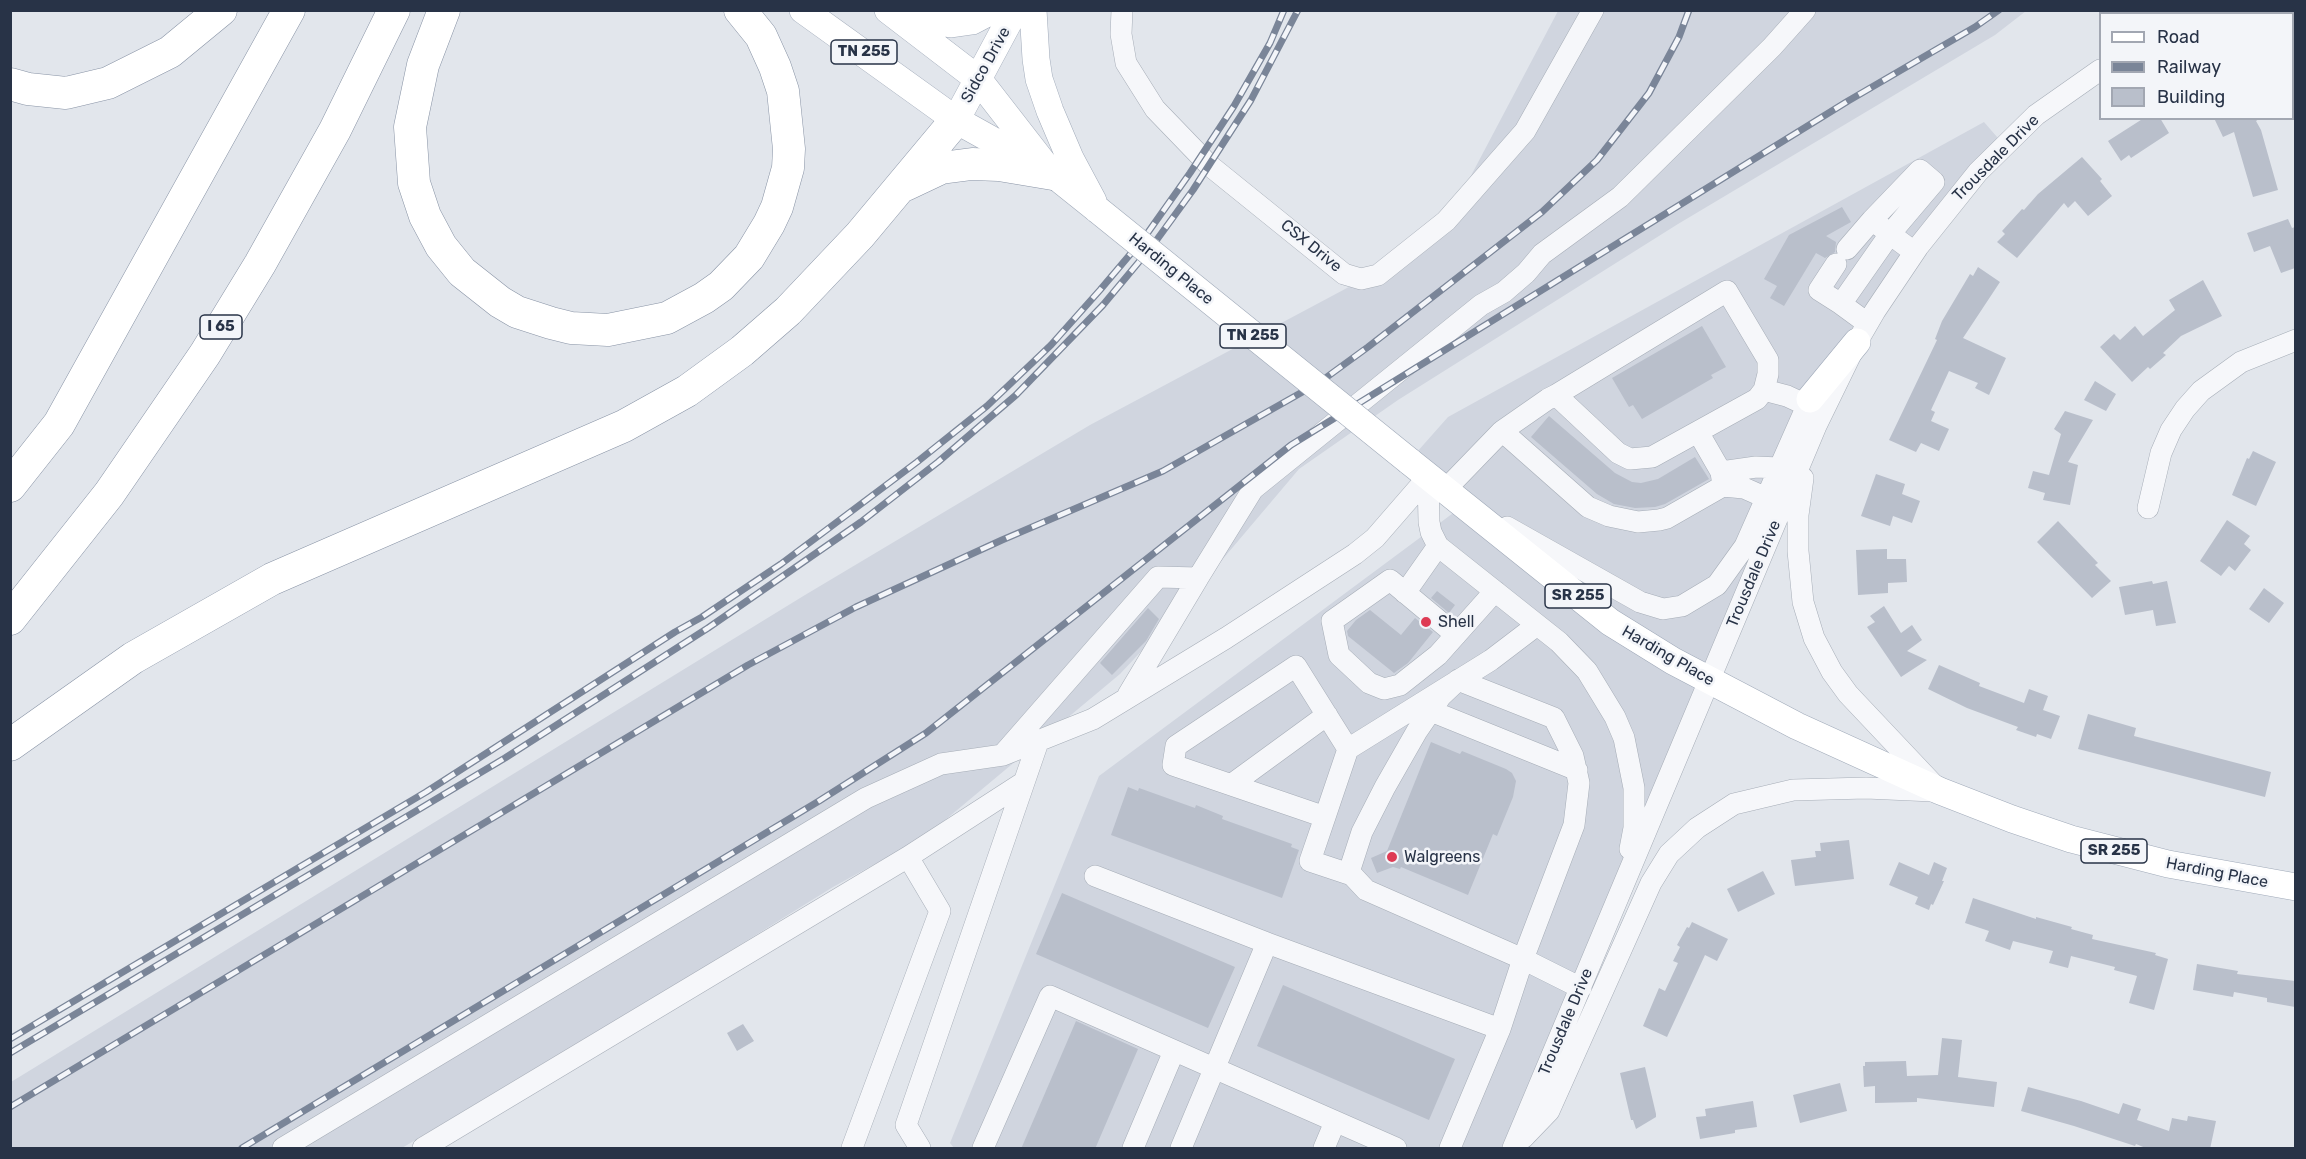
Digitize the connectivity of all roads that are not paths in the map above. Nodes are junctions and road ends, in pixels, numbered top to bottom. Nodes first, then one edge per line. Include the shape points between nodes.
1 (222, 10) edge
2 (289, 10) edge
3 (394, 10) edge
4 (444, 10) edge
5 (740, 10) edge
6 (803, 10) edge
7 (888, 10) edge
8 (897, 10) edge
9 (993, 10) edge
10 (1015, 10) edge
11 (1033, 10) edge
12 (1122, 10) edge
13 (1593, 10) edge
14 (1805, 10) edge
15 (2099, 71) edge
16 (978, 79) junction
17 (10, 84) edge
18 (956, 120) junction
19 (1061, 166) junction
20 (899, 188) junction
21 (1882, 227) junction
22 (1914, 252) junction
23 (1836, 301) junction
24 (1862, 333) junction
25 (2295, 340) edge
26 (1764, 390) junction
27 (1556, 394) junction
28 (1813, 406) junction
29 (1502, 431) junction
30 (1698, 432) junction
31 (1810, 441) junction
32 (1779, 468) junction
33 (1722, 479) junction
34 (1435, 482) junction
35 (10, 486) edge
36 (1775, 502) junction
37 (2148, 508) dead end
38 (1438, 546) junction
39 (1198, 578) junction
40 (1495, 591) junction
41 (1405, 592) junction
42 (10, 619) edge
43 (1538, 625) junction
44 (1452, 640) junction
45 (1466, 675) junction
46 (1708, 680) junction
47 (1125, 699) junction
48 (1431, 711) junction
49 (1327, 715) junction
50 (1038, 742) junction
51 (10, 745) edge
52 (1348, 749) junction
53 (1003, 755) junction
54 (1577, 770) junction
55 (1024, 782) junction
56 (1231, 785) junction
57 (1940, 791) junction
58 (1325, 817) junction
59 (908, 857) junction
60 (1352, 875) junction
61 (1095, 876) dead end
62 (1624, 886) junction
63 (2295, 887) edge
64 (1267, 944) junction
65 (1523, 959) junction
66 (1581, 988) junction
67 (1500, 1029) junction
68 (1174, 1051) junction
69 (1215, 1069) junction
70 (1335, 1122) junction
71 (1514, 1148) edge
72 (283, 1149) edge
73 (423, 1149) edge
74 (852, 1149) edge
75 (920, 1149) edge
76 (983, 1149) edge
77 (1133, 1149) edge
78 (1181, 1149) edge
79 (1324, 1149) edge
80 (1396, 1149) edge
81 (1450, 1149) edge

1 - 17 highway via 170,52 108,83 66,93
2 - 35 highway via 59,424
3 - 42 highway, I 65 via 329,140 205,354 109,494
4 - 5 highway via 423,65 410,127 414,183 425,216 441,246 462,272 500,302 551,323 608,330 667,318 704,298 749,257 770,224 788,168 788,122 775,67 761,36
6 - 18 main road, TN 255
7 - 16 main road, TN 255
8 - 9 main road via 919,19 951,24 972,21
10 - 16 main road, Sidco Drive
11 - 19 main road, TN 255 via 1039,79
12 - 13 street, CSX Drive via 1126,63 1155,109 1209,165 1344,274 1361,279 1378,275 1446,221 1525,131
14 - 39 street via 1620,197 1542,254 1504,292 1481,305 1253,489
15 - 22 street, Trousdale Drive via 2036,115 2004,145 1954,198
16 - 18 main road, Sidco Drive
16 - 19 main road, TN 255
18 - 19 main road, TN 255
18 - 20 highway
19 - 20 highway via 956,165
19 - 34 main road, Harding Place / TN 255, bridge via 1098,210
20 - 51 highway via 788,311 687,391 624,426 272,579 133,658
21 - 22 street
21 - 23 street
21 - 23 street via 1841,256 1819,290
22 - 24 street, Trousdale Drive
23 - 24 street
24 - 28 main road
25 - 37 street via 2241,362 2201,391 2171,430 2161,453
26 - 27 street via 1768,360 1727,291
26 - 28 street
26 - 30 street via 1757,399
27 - 29 street
27 - 30 street via 1618,453 1630,459 1652,457
28 - 31 street, Trousdale Drive
28 - 32 street
29 - 33 street via 1588,507 1622,519 1650,522 1667,518
29 - 34 street
30 - 33 street
31 - 36 street, Trousdale Drive
31 - 57 street via 1799,506 1798,551 1803,602 1814,638 1848,694
32 - 33 street via 1756,467
32 - 36 street
33 - 36 street
34 - 36 street via 1605,583 1640,602 1663,609 1682,606 1717,585
34 - 38 street via 1429,522
34 - 46 main road, Harding Place / SR 255 via 1610,622
34 - 47 street via 1355,555
36 - 46 street, Trousdale Drive
38 - 40 street
38 - 41 street
39 - 47 street
39 - 53 street via 1158,577
40 - 43 street
40 - 44 street
41 - 44 street
41 - 44 street via 1390,580 1332,621 1339,655 1369,683 1384,689 1401,686
43 - 45 street
43 - 62 street via 1587,671 1611,709 1623,738 1632,769 1635,807
44 - 45 street
45 - 48 street via 1441,696
45 - 52 street
45 - 54 street via 1554,718
46 - 57 main road, Harding Place / SR 255 via 1797,726
46 - 62 street, Trousdale Drive
47 - 50 street via 1093,719
48 - 54 street
48 - 60 street via 1362,832 1350,869
49 - 52 street
49 - 56 street
49 - 56 street via 1296,666 1176,746 1173,765
50 - 53 street
50 - 55 street
52 - 58 street
53 - 72 street via 941,764 866,798
54 - 65 street via 1574,825
55 - 59 street
55 - 75 street via 906,1125
56 - 58 street
57 - 63 main road, Harding Place / SR 255 via 2102,848
57 - 71 street via 1830,788 1784,792 1734,804 1697,828 1669,854 1651,883 1549,1111
58 - 60 street via 1310,861
59 - 73 street
59 - 74 street via 940,911
60 - 65 street via 1366,890
61 - 64 street
62 - 66 street, Trousdale Drive
64 - 67 street
64 - 69 street
65 - 66 street
65 - 67 street
66 - 71 street, Trousdale Drive
67 - 81 street
68 - 69 street
68 - 76 street via 1050,996
68 - 77 street
69 - 70 street
69 - 78 street
70 - 79 street
70 - 80 street

